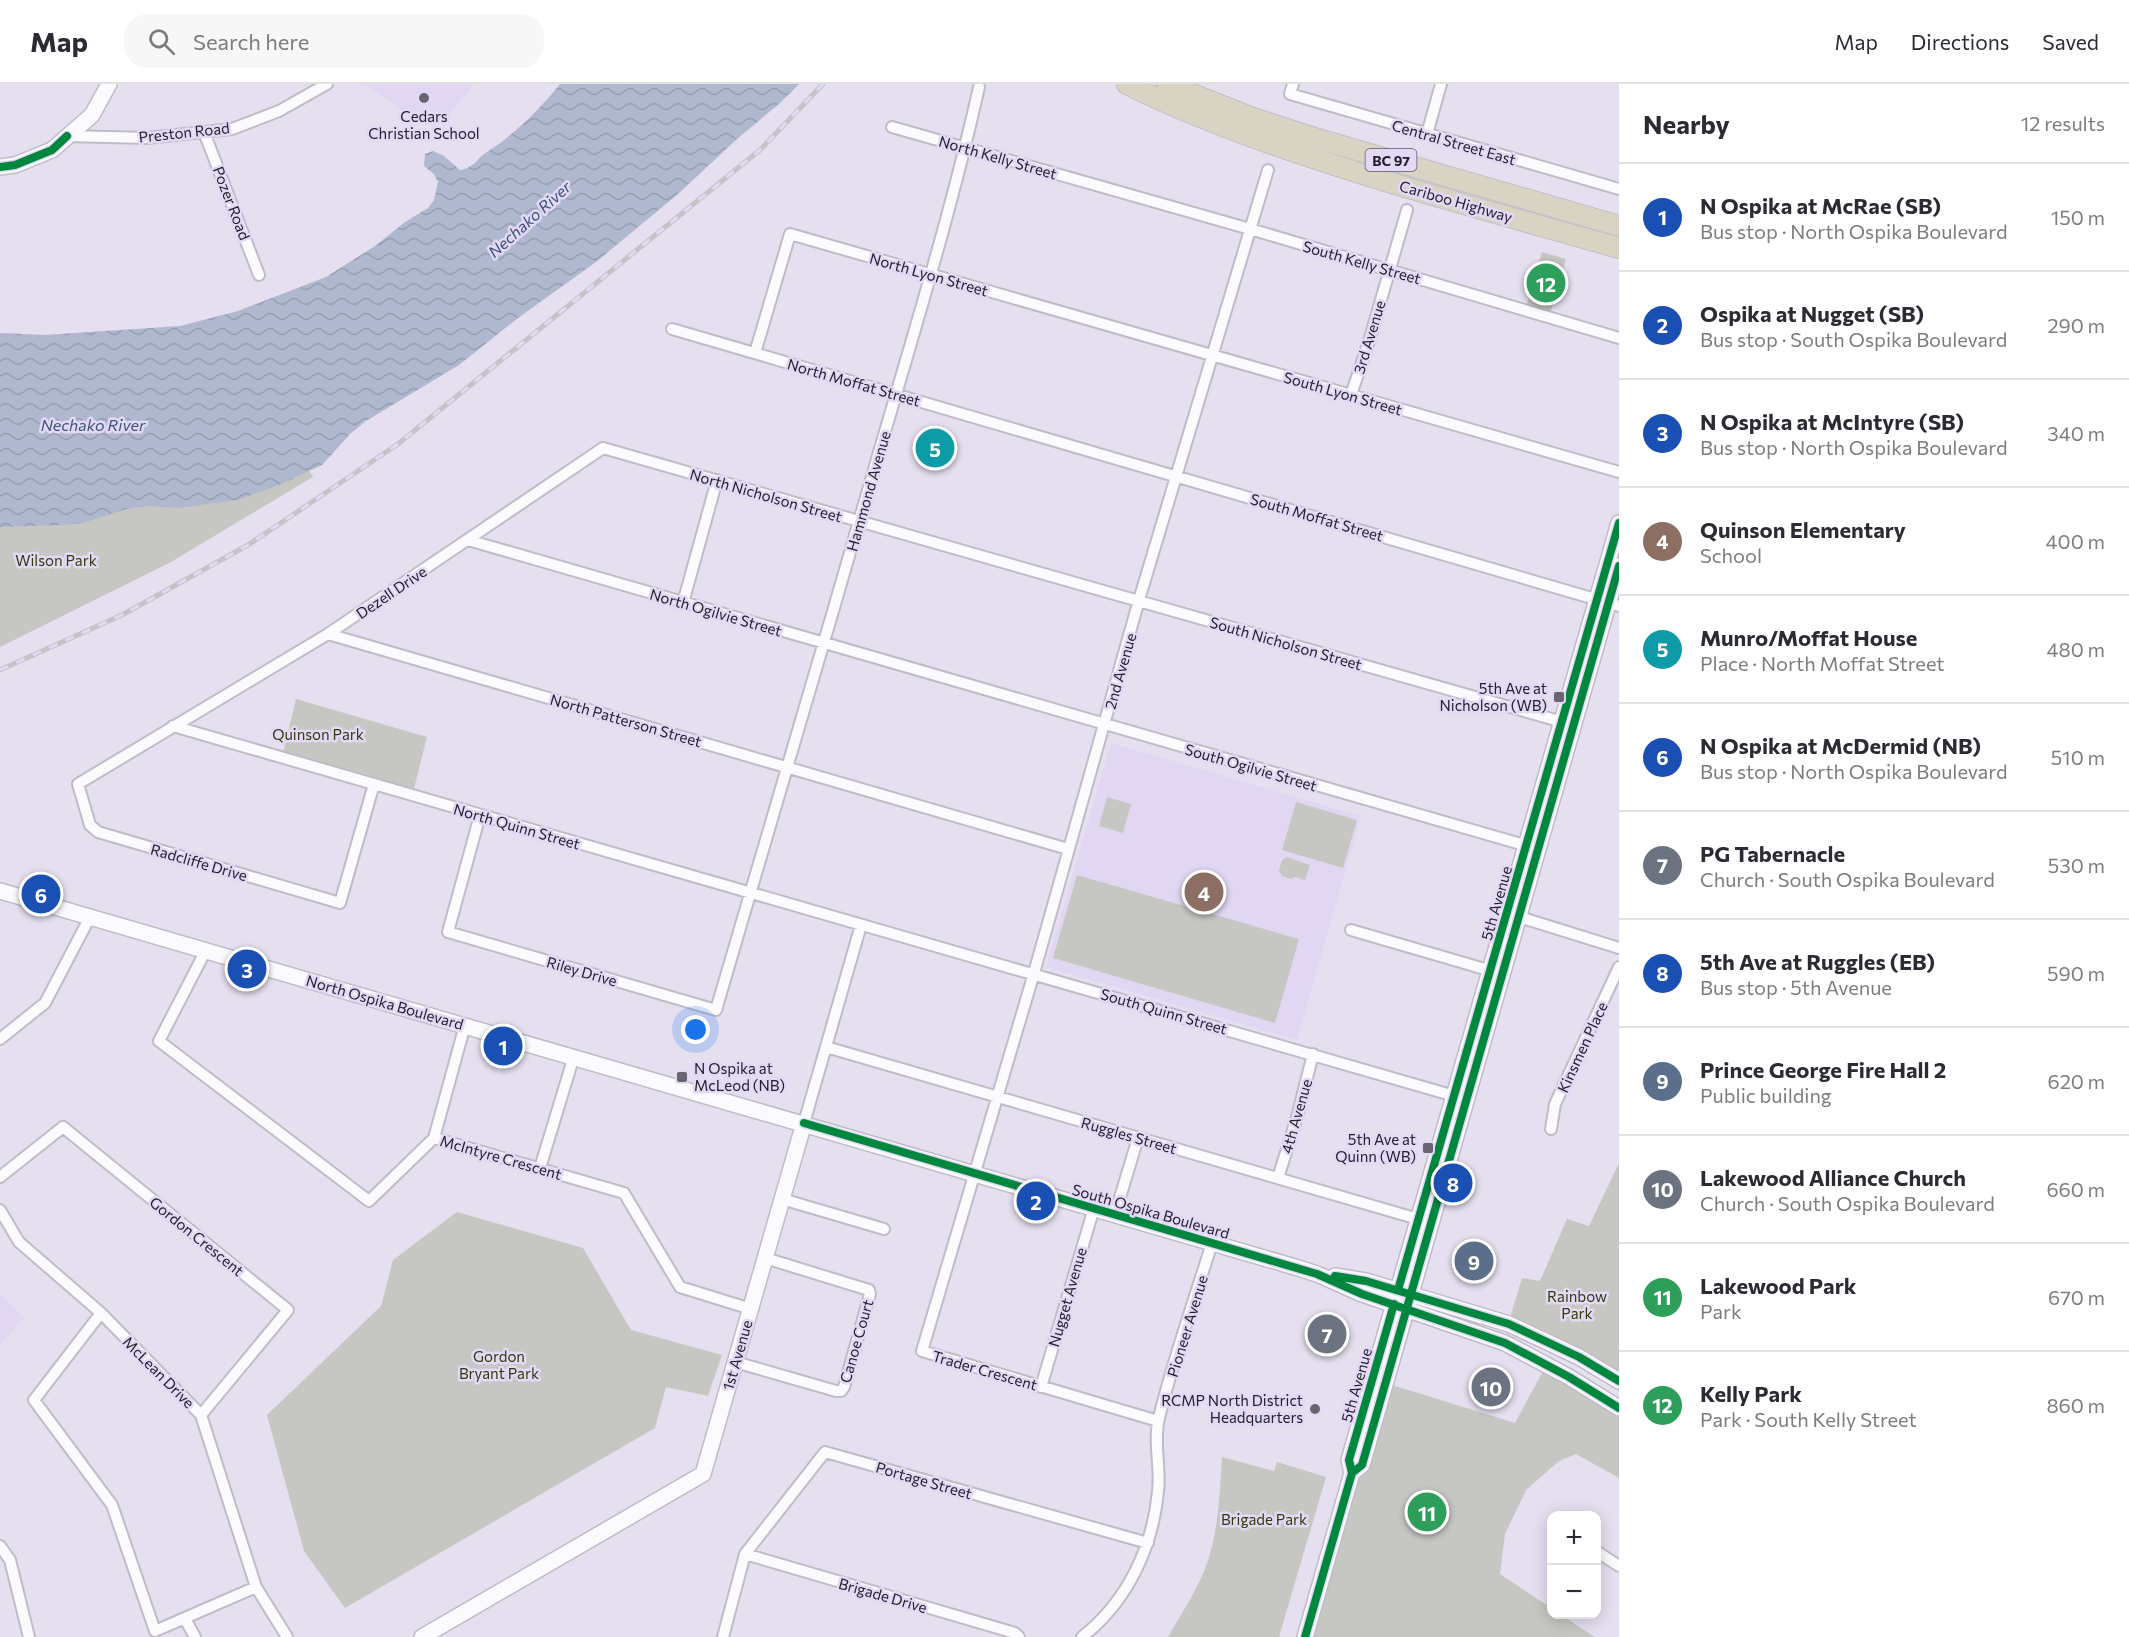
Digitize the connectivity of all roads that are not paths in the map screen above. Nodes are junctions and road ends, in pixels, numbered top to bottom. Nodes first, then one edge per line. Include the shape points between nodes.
1 (110, 84) edge
2 (327, 84) edge
3 (1127, 84) edge
4 (1167, 84) edge
5 (1441, 84) edge
6 (979, 87) dead end
7 (1291, 89) edge
8 (892, 127) dead end
9 (204, 132) junction
10 (1427, 134) junction
11 (67, 136) junction
12 (966, 148) junction
13 (0, 168) edge
14 (1268, 170) dead end
15 (1104, 188) joint
16 (1619, 189) edge
17 (1407, 210) dead end
18 (1511, 217) junction
19 (1619, 226) edge
20 (1250, 229) junction
21 (1619, 248) edge
22 (1619, 256) edge
23 (1389, 270) junction
24 (930, 274) junction
25 (259, 275) dead end
26 (1067, 314) joint
27 (672, 329) dead end
28 (1619, 338) edge
29 (755, 353) junction
30 (1212, 355) junction
31 (896, 394) junction
32 (1351, 395) junction
33 (1036, 435) joint
34 (603, 448) joint
35 (1619, 472) edge
36 (1177, 476) junction
37 (717, 480) junction
38 (858, 522) junction
39 (1619, 523) edge
40 (468, 540) junction
41 (1000, 561) joint
42 (1619, 566) edge
43 (1139, 600) junction
44 (683, 603) junction
45 (1608, 603) edge
46 (328, 634) junction
47 (824, 644) junction
48 (964, 684) joint
49 (1568, 724) junction
50 (1105, 725) junction
51 (173, 726) junction
52 (788, 767) junction
53 (374, 784) junction
54 (480, 815) junction
55 (1532, 847) junction
56 (1068, 849) junction
57 (0, 891) edge
58 (751, 893) junction
59 (1513, 915) junction
60 (90, 917) junction
61 (861, 925) junction
62 (1351, 930) dead end
63 (1619, 948) edge
64 (206, 950) junction
65 (1619, 967) edge
66 (1496, 972) junction
67 (1034, 973) junction
68 (465, 1025) junction
69 (0, 1039) edge
70 (826, 1047) junction
71 (1313, 1054) junction
72 (574, 1056) junction
73 (997, 1097) junction
74 (1461, 1098) junction
75 (804, 1123) junction
76 (1551, 1129) dead end
77 (434, 1138) junction
78 (1138, 1138) junction
79 (540, 1168) junction
80 (975, 1173) junction
81 (0, 1177) edge
82 (1278, 1178) junction
83 (782, 1199) junction
84 (1094, 1208) junction
85 (0, 1210) edge
86 (1115, 1214) junction
87 (1425, 1221) junction
88 (884, 1229) dead end
89 (1212, 1243) junction
90 (1415, 1256) junction
91 (765, 1258) junction
92 (1367, 1288) junction
93 (1403, 1299) junction
94 (1440, 1303) junction
95 (751, 1309) junction
96 (101, 1314) junction
97 (1437, 1318) junction
98 (1390, 1341) junction
99 (735, 1362) junction
100 (1619, 1381) edge
101 (1041, 1386) junction
102 (1619, 1408) edge
103 (201, 1415) junction
104 (1158, 1421) junction
105 (1148, 1544) junction
106 (0, 1546) edge
107 (745, 1554) junction
108 (1601, 1554) edge
109 (1619, 1566) edge
110 (256, 1587) junction
111 (185, 1619) junction
112 (154, 1634) edge
113 (29, 1637) edge
114 (195, 1637) edge
115 (287, 1637) edge
116 (423, 1637) edge
117 (723, 1637) edge
118 (1019, 1637) edge
119 (1082, 1637) edge
120 (1305, 1637) edge

1 - 11 street via 92,115
2 - 9 street, Preston Road via 269,115 232,129
3 - 18 highway, Cariboo Highway / BC 97 via 1247,136 1375,179
4 - 19 highway, Cariboo Highway / BC 97 via 1315,138
5 - 10 street
6 - 12 street, Hammond Avenue
7 - 10 street, Central Street East
8 - 12 street, North Kelly Street
9 - 11 street, Preston Road via 147,138
9 - 25 street, Pozer Road
10 - 16 street, Central Street East
11 - 13 street via 52,150
12 - 15 street, North Kelly Street
12 - 24 street, Hammond Avenue
14 - 20 street, 2nd Avenue
15 - 20 street, South Kelly Street
17 - 23 street, 3rd Avenue
18 - 21 highway, Cariboo Highway / BC 97
18 - 22 highway
20 - 23 street, South Kelly Street
20 - 30 street, 2nd Avenue
23 - 28 street, South Kelly Street
23 - 32 street, 3rd Avenue
24 - 26 street, North Lyon Street
24 - 29 street, North Lyon Street via 790,234
24 - 31 street, Hammond Avenue
26 - 30 street, South Lyon Street
27 - 29 street, North Moffat Street
29 - 31 street, North Moffat Street
30 - 32 street, South Lyon Street
30 - 36 street, 2nd Avenue
31 - 33 street, North Moffat Street
31 - 38 street, Hammond Avenue
32 - 35 street, South Lyon Street
33 - 36 street, South Moffat Street
34 - 37 street, North Nicholson Street
34 - 40 street, Dezell Drive
36 - 43 street, 2nd Avenue
36 - 45 street, South Moffat Street
37 - 38 street, North Nicholson Street
37 - 44 street
38 - 41 street, North Nicholson Street
38 - 47 street, Hammond Avenue
39 - 45 street, 5th Avenue
40 - 44 street, North Ogilvie Street
40 - 46 street, Dezell Drive
41 - 43 street, South Nicholson Street
42 - 45 street, 5th Avenue
43 - 49 street, South Nicholson Street
43 - 50 street, 2nd Avenue
44 - 47 street, North Ogilvie Street
45 - 49 street, 5th Avenue
46 - 51 street, Dezell Drive
46 - 52 street, North Patterson Street
47 - 48 street, North Ogilvie Street
47 - 52 street, Hammond Avenue
48 - 50 street, South Ogilvie Street
49 - 55 street, 5th Avenue
50 - 55 street, South Ogilvie Street
50 - 56 street, 2nd Avenue
51 - 53 street, North Quinn Street
51 - 53 street, Radcliffe Drive via 78,784 94,829 340,903
52 - 56 street, North Patterson Street
52 - 58 street, Hammond Avenue
53 - 54 street, North Quinn Street
54 - 58 street, North Quinn Street
54 - 58 street, Riley Drive via 448,932 716,1010
55 - 59 street, 5th Avenue
56 - 67 street, 2nd Avenue
57 - 60 street, North Ospika Boulevard
58 - 61 street, North Quinn Street
59 - 63 street
59 - 66 street, 5th Avenue
60 - 64 street, North Ospika Boulevard
60 - 69 street via 45,1003
61 - 67 street, South Quinn Street
61 - 70 street, 1st Avenue
62 - 66 street
64 - 68 street, North Ospika Boulevard
64 - 77 street, McIntyre Crescent via 159,1041 369,1201
65 - 76 street, Kinsmen Place via 1555,1104
66 - 74 street, 5th Avenue
67 - 71 street, South Quinn Street
67 - 73 street, 2nd Avenue
68 - 72 street, North Ospika Boulevard
68 - 77 street
70 - 73 street, Ruggles Street
70 - 75 street, 1st Avenue
71 - 74 street, South Quinn Street
71 - 82 street, 4th Avenue
72 - 75 street, North Ospika Boulevard
72 - 79 street
73 - 78 street, Ruggles Street
73 - 80 street, 2nd Avenue
74 - 87 street, 5th Avenue
75 - 80 street, South Ospika Boulevard
75 - 83 street, 1st Avenue
77 - 79 street, McIntyre Crescent
78 - 82 street, Ruggles Street
78 - 86 street
79 - 95 street, McIntyre Crescent via 624,1193 680,1287
80 - 84 street, South Ospika Boulevard
80 - 101 street, Trader Crescent via 922,1351
81 - 103 street, Gordon Crescent via 63,1127 288,1310
82 - 87 street, Ruggles Street
83 - 88 street
83 - 91 street, 1st Avenue
84 - 86 street, South Ospika Boulevard
84 - 101 street, Nugget Avenue
85 - 96 street, McLean Drive via 19,1242
86 - 89 street, South Ospika Boulevard
87 - 90 street, 5th Avenue
89 - 92 street, South Ospika Boulevard
89 - 104 street, Pioneer Avenue
90 - 92 street
90 - 93 street, 5th Avenue
90 - 94 street via 1424,1284
91 - 95 street, 1st Avenue
91 - 99 street, Canoe Court via 869,1290 844,1387 836,1391
92 - 93 street, South Ospika Boulevard
92 - 98 street
93 - 94 street, South Ospika Boulevard
93 - 97 street, South Ospika Boulevard
93 - 98 street, 5th Avenue
94 - 100 street, South Ospika Boulevard via 1528,1332
95 - 99 street, 1st Avenue
96 - 103 street, McLean Drive
96 - 112 street via 34,1400 112,1505
97 - 98 street via 1423,1320
97 - 102 street, South Ospika Boulevard via 1531,1356
98 - 120 street, 5th Avenue via 1362,1465 1353,1473
99 - 116 street, 1st Avenue via 703,1473
101 - 104 street, Trader Crescent
103 - 110 street, McLean Drive
104 - 105 street, Pioneer Avenue via 1158,1491
105 - 107 street, Portage Street via 825,1452
105 - 119 street, Pioneer Avenue via 1113,1608
106 - 113 street via 10,1560
107 - 117 street
107 - 118 street, Brigade Drive
108 - 109 street
110 - 111 street
110 - 115 street, McLean Drive
111 - 112 street
111 - 114 street

